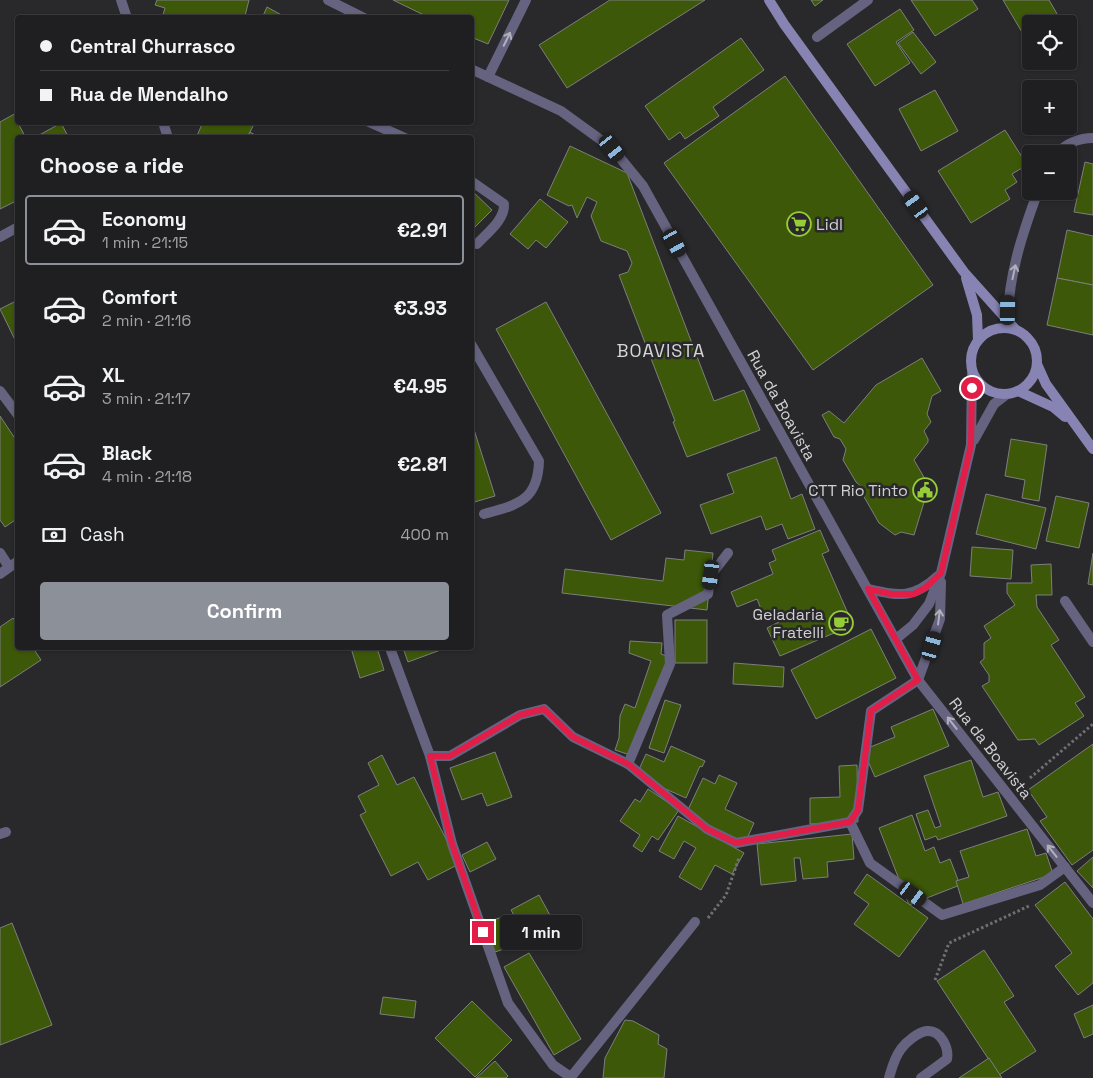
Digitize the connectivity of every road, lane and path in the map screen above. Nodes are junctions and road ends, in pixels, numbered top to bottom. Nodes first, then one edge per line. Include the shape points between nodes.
1 (121, 0) edge
2 (328, 0) edge
3 (526, 0) edge
4 (759, 0) edge
5 (769, 0) edge
6 (868, 0) edge
7 (126, 15) edge
8 (358, 15) edge
9 (784, 24) junction
10 (817, 37) dead end
11 (474, 70) edge
12 (488, 77) junction
13 (377, 125) edge
14 (398, 135) edge
15 (1093, 138) edge
16 (1069, 145) edge
17 (474, 183) edge
18 (1035, 200) edge
19 (15, 229) edge
20 (0, 237) edge
21 (477, 244) dead end
22 (964, 272) junction
23 (1008, 320) junction
24 (1016, 330) junction
25 (978, 340) junction
26 (474, 349) edge
27 (1037, 364) junction
28 (972, 370) junction
29 (0, 391) edge
30 (1018, 391) junction
31 (1007, 394) junction
32 (15, 411) edge
33 (1074, 424) junction
34 (971, 445) junction
35 (1093, 449) edge
36 (484, 514) dead end
37 (728, 553) dead end
38 (0, 554) edge
39 (13, 564) edge
40 (941, 573) junction
41 (0, 574) edge
42 (868, 589) junction
43 (1065, 602) dead end
44 (896, 639) junction
45 (1093, 642) edge
46 (391, 650) edge
47 (918, 680) junction
48 (1093, 724) edge
49 (430, 756) junction
50 (628, 764) junction
51 (1030, 778) dead end
52 (850, 822) junction
53 (736, 843) junction
54 (1065, 867) junction
55 (1093, 903) edge
56 (1033, 905) dead end
57 (695, 922) joint
58 (935, 980) dead end
59 (572, 1077) edge
60 (889, 1078) edge
61 (921, 1078) edge

1 - 7 street
2 - 8 street
12 -> 3 street
4 - 9 main road
5 - 9 main road
6 - 10 street
9 - 22 main road
11 - 12 street, Rua da Boavista
12 - 42 street, Rua da Boavista via 568,117 612,148 643,186
13 - 14 street
15 - 16 street via 1082,138
17 - 21 street via 504,204 501,218
23 -> 18 street via 1008,300 1016,260
19 - 20 street
22 - 23 main road
22 - 25 main road via 978,315
23 - 24 main road
24 - 25 main road via 995,329
24 - 27 main road via 1032,343
25 - 28 main road via 973,349
26 - 36 street via 539,462 538,478 532,491 516,505
27 - 30 main road via 1028,385
27 - 33 main road via 1046,384
28 - 31 main road via 985,388
28 - 34 street
29 - 32 street
30 - 31 main road
30 - 33 main road via 1053,407
31 - 34 street via 994,404
33 - 35 main road
34 - 40 street
37 - 50 street via 711,575 708,594 667,615 670,664
38 - 39 street
39 - 41 street
40 - 42 street via 914,594
40 - 44 street via 929,604 913,625
47 -> 40 street via 940,619
42 - 44 street, Rua da Boavista
43 - 45 street
44 - 47 street, Rua da Boavista
46 - 49 street
47 - 52 street via 871,711 858,810
54 -> 47 street, Rua da Boavista
48 - 51 path
49 - 50 street via 450,756 520,715 544,709 573,737
49 - 59 street via 452,844 508,1003 553,1065
50 - 53 street via 707,829
52 - 53 street
52 - 54 street via 870,863 942,915 1040,885
53 - 57 path via 739,856 726,895 707,919
54 - 55 street, Rua da Boavista
56 - 58 path via 949,943
57 - 59 street
60 - 61 street via 895,1059 907,1043 926,1031 935,1032 948,1052 946,1060

